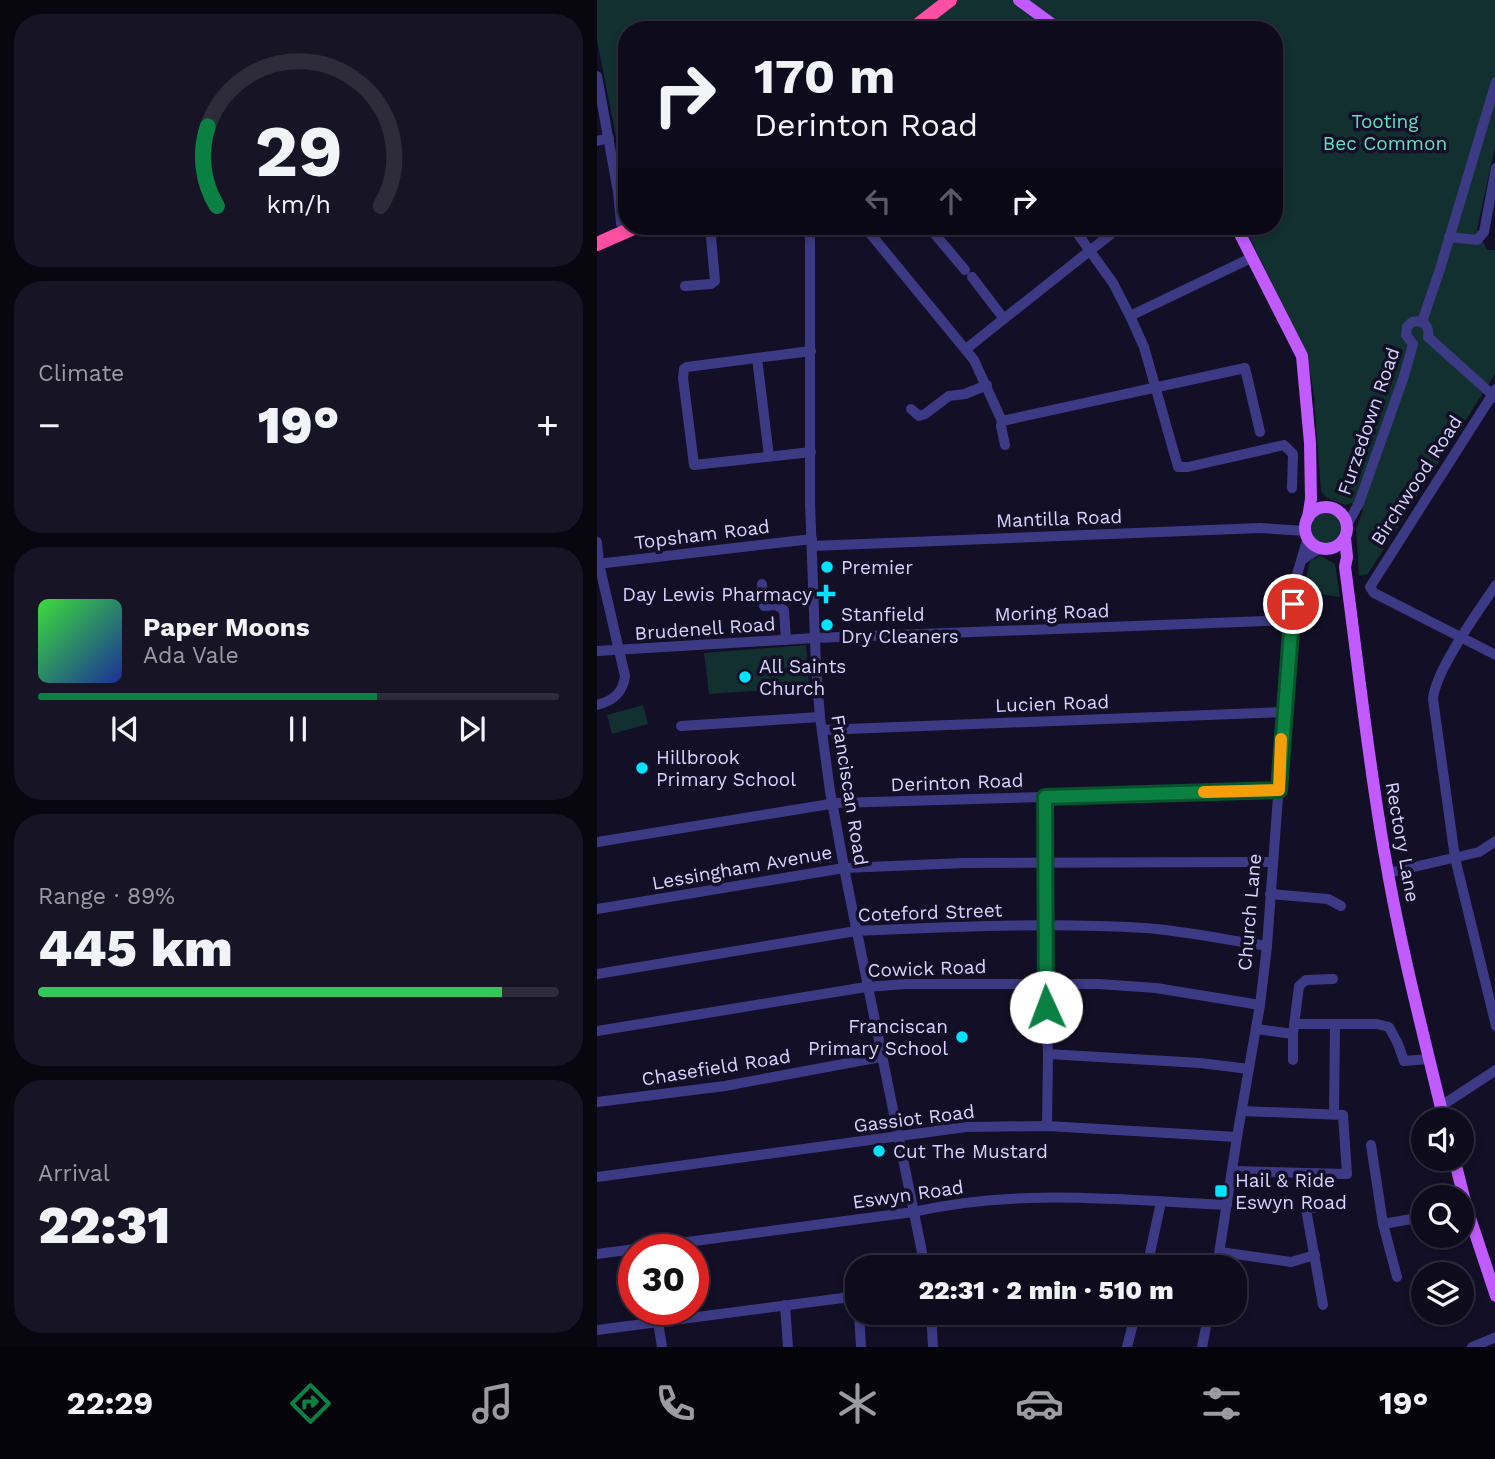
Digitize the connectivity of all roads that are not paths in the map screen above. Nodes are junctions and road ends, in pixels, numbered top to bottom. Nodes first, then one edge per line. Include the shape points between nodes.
1 (951, 0) edge
2 (1019, 0) edge
3 (923, 21) edge
4 (1048, 21) edge
5 (597, 76) edge
6 (1495, 82) edge
7 (609, 138) junction
8 (597, 141) edge
9 (1495, 168) edge
10 (1493, 186) edge
11 (618, 202) edge
12 (618, 235) edge
13 (711, 235) edge
14 (810, 235) edge
15 (871, 235) edge
16 (936, 235) edge
17 (1079, 235) edge
18 (1110, 235) edge
19 (1240, 235) edge
20 (1449, 237) junction
21 (597, 244) edge
22 (1091, 250) junction
23 (1251, 258) junction
24 (685, 286) dead end
25 (1130, 316) junction
26 (1004, 319) junction
27 (1422, 322) junction
28 (1428, 337) junction
29 (1413, 344) junction
30 (966, 349) junction
31 (811, 351) junction
32 (757, 358) junction
33 (987, 385) junction
34 (1155, 388) junction
35 (1494, 394) edge
36 (911, 409) dead end
37 (1002, 421) junction
38 (1260, 432) dead end
39 (1005, 445) dead end
40 (811, 452) junction
41 (769, 456) junction
42 (1292, 488) dead end
43 (1316, 503) junction
44 (1345, 526) junction
45 (1307, 529) junction
46 (597, 542) edge
47 (812, 542) junction
48 (1324, 548) junction
49 (1302, 559) junction
50 (598, 564) edge
51 (1345, 567) junction
52 (762, 584) dead end
53 (1495, 585) edge
54 (1291, 621) junction
55 (815, 638) junction
56 (1461, 638) junction
57 (786, 640) junction
58 (597, 652) edge
59 (621, 652) junction
60 (1495, 655) edge
61 (597, 705) edge
62 (1283, 712) junction
63 (820, 718) junction
64 (680, 726) dead end
65 (822, 730) junction
66 (1279, 790) junction
67 (1045, 797) junction
68 (832, 803) junction
69 (1495, 841) edge
70 (597, 842) edge
71 (1455, 858) junction
72 (1272, 862) junction
73 (1044, 863) junction
74 (844, 867) junction
75 (1388, 873) junction
76 (1270, 894) junction
77 (1341, 906) dead end
78 (597, 909) edge
79 (1046, 926) junction
80 (856, 931) junction
81 (1267, 946) junction
82 (597, 974) edge
83 (1333, 979) dead end
84 (1045, 983) junction
85 (867, 987) junction
86 (1260, 1005) junction
87 (1335, 1024) junction
88 (1495, 1026) edge
89 (1256, 1029) junction
90 (1294, 1029) junction
91 (597, 1031) edge
92 (1048, 1054) junction
93 (881, 1057) junction
94 (1429, 1059) junction
95 (1293, 1060) dead end
96 (1249, 1069) junction
97 (1495, 1070) edge
98 (597, 1102) edge
99 (1441, 1106) joint
100 (1242, 1111) junction
101 (1334, 1114) junction
102 (1047, 1126) junction
103 (897, 1137) junction
104 (1237, 1137) junction
105 (1371, 1145) dead end
106 (1232, 1171) junction
107 (597, 1177) edge
108 (1161, 1202) junction
109 (1341, 1203) dead end
110 (1227, 1205) junction
111 (913, 1212) junction
112 (1411, 1219) edge
113 (1383, 1224) junction
114 (1474, 1237) edge
115 (1219, 1251) junction
116 (597, 1254) edge
117 (922, 1255) edge
118 (1149, 1255) edge
119 (1218, 1255) edge
120 (1315, 1255) junction
121 (1397, 1277) dead end
122 (1495, 1296) edge
123 (845, 1298) edge
124 (785, 1305) junction
125 (1323, 1305) dead end
126 (709, 1315) edge
127 (635, 1325) edge
128 (658, 1325) edge
129 (860, 1325) edge
130 (932, 1325) edge
131 (1133, 1325) edge
132 (1206, 1325) edge
133 (597, 1330) edge
134 (1495, 1337) edge
135 (662, 1347) edge
136 (788, 1347) edge
137 (861, 1347) edge
138 (933, 1347) edge
139 (1127, 1347) edge
140 (1202, 1347) edge
141 (1472, 1347) edge

1 - 3 highway
2 - 4 main road
5 - 7 street
6 - 20 street
7 - 8 street
7 - 11 street
9 - 10 street
10 - 20 street via 1484,232 1477,240
12 - 21 highway
13 - 24 street via 715,281
14 - 31 street, Franciscan Road
15 - 30 street
16 - 26 street
17 - 22 street
18 - 22 street
19 - 23 main road
20 - 27 street
22 - 25 street
22 - 26 street
23 - 25 street
23 - 43 main road via 1302,356
25 - 34 street
26 - 30 street
27 - 28 street via 1428,327
27 - 29 street via 1407,327 1406,335
28 - 29 street
28 - 35 street
29 - 44 street, Furzedown Road via 1356,509
30 - 33 street
31 - 32 street
31 - 40 street, Franciscan Road
32 - 41 street
32 - 41 street via 687,368 683,378 694,465
33 - 36 street via 949,396 919,416
33 - 37 street
34 - 37 street
34 - 38 street via 1245,368
34 - 42 street via 1178,467 1284,445 1293,454
35 - 56 street, Birchwood Road via 1371,583 1371,590
37 - 39 street
40 - 41 street
40 - 47 street, Franciscan Road
43 - 44 main road via 1334,509
43 - 45 main road
44 - 48 main road via 1336,546
44 - 51 main road, Rectory Lane
45 - 47 street, Mantilla Road
45 - 48 main road via 1313,545
45 - 49 street, Church Lane
46 - 50 street
47 - 50 street, Topsham Road
47 - 55 street, Franciscan Road
48 - 49 street
48 - 51 main road
49 - 54 street, Church Lane
50 - 59 street
51 - 75 main road, Rectory Lane via 1367,749
52 - 57 street via 764,606 784,610
53 - 56 street
54 - 55 street, Moring Road
54 - 62 street, Church Lane
55 - 57 street, Brudenell Road
55 - 63 street, Franciscan Road
56 - 60 street
56 - 71 street via 1433,694
57 - 59 street, Brudenell Road
58 - 59 street, Brudenell Road
59 - 61 street via 623,686 611,701
62 - 65 street, Lucien Road
62 - 66 street, Church Lane
63 - 64 street
63 - 65 street, Franciscan Road
65 - 68 street, Franciscan Road
66 - 67 street, Derinton Road
66 - 72 street, Church Lane
67 - 68 street, Derinton Road
67 - 73 street
68 - 70 street, Derinton Road
68 - 74 street, Franciscan Road
69 - 71 street
71 - 75 street
71 - 88 street
72 - 73 street, Lessingham Avenue
72 - 76 street, Church Lane
73 - 74 street, Lessingham Avenue
73 - 79 street
74 - 78 street, Lessingham Avenue
74 - 80 street, Franciscan Road
75 - 94 main road, Rectory Lane
76 - 77 street via 1328,899
76 - 81 street, Church Lane
79 - 80 street, Coteford Street
79 - 81 street, Coteford Street via 1148,929
79 - 84 street
80 - 82 street, Coteford Street
80 - 85 street, Franciscan Road
81 - 86 street, Church Lane
83 - 90 street via 1302,982
84 - 85 street, Cowick Road
84 - 86 street, Cowick Road via 1156,988
84 - 92 street
85 - 91 street, Cowick Road
85 - 93 street, Franciscan Road
86 - 89 street, Church Lane
87 - 90 street
87 - 94 street via 1389,1027 1404,1061
87 - 101 street
89 - 90 street
89 - 96 street, Church Lane
90 - 95 street
92 - 96 street
92 - 102 street
93 - 98 street, Chasefield Road via 725,1086
93 - 103 street, Franciscan Road
94 - 99 main road, Rectory Lane
96 - 100 street, Church Lane
97 - 99 street
100 - 101 street
100 - 104 street, Church Lane
101 - 106 street via 1343,1115 1347,1174
102 - 103 street, Gassiot Road via 966,1127
102 - 104 street, Gassiot Road
103 - 107 street, Gassiot Road
103 - 111 street, Franciscan Road
104 - 106 street, Church Lane
105 - 113 street
106 - 110 street, Church Lane
108 - 110 street, Eswyn Road
108 - 111 street, Eswyn Road via 1074,1197 953,1203
108 - 118 street
109 - 120 street via 1306,1209
110 - 115 street, Church Lane
111 - 116 street, Eswyn Road
111 - 117 street, Franciscan Road
112 - 113 street
113 - 121 street
114 - 122 main road
115 - 119 street, Church Lane
115 - 120 street via 1291,1262
120 - 125 street
123 - 124 street
124 - 126 street
124 - 136 street
127 - 133 street
128 - 135 street
129 - 137 street
130 - 138 street
131 - 139 street
132 - 140 street
134 - 141 street

